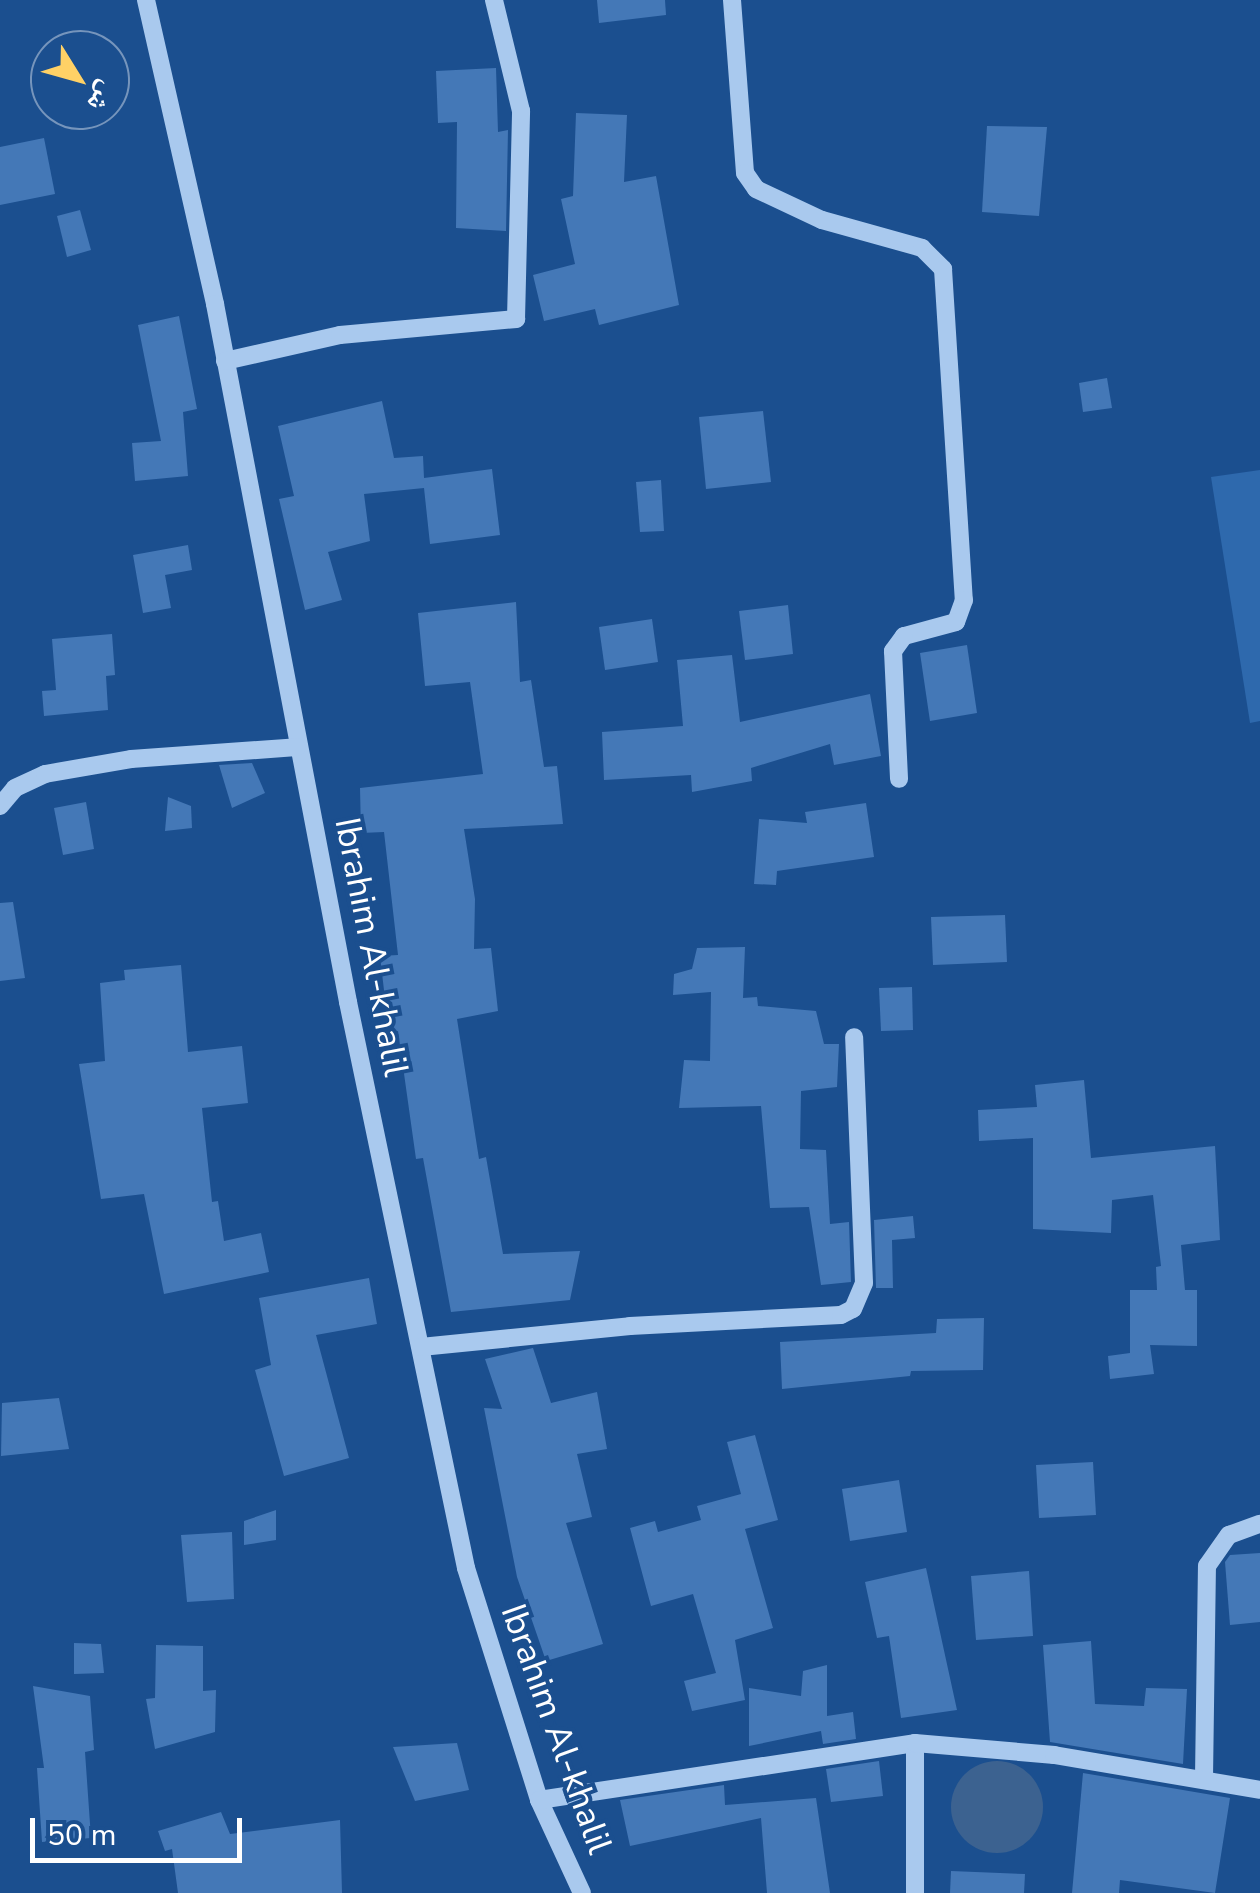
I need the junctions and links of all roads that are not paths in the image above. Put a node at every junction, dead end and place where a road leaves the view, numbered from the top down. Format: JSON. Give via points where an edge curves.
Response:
{"nodes":[{"id":1,"x":146,"y":0,"type":"edge"},
{"id":2,"x":494,"y":0,"type":"edge"},
{"id":3,"x":732,"y":0,"type":"edge"},
{"id":4,"x":225,"y":361,"type":"junction"},
{"id":5,"x":298,"y":747,"type":"junction"},
{"id":6,"x":899,"y":779,"type":"dead end"},
{"id":7,"x":0,"y":806,"type":"edge"},
{"id":8,"x":854,"y":1036,"type":"dead end"},
{"id":9,"x":421,"y":1347,"type":"junction"},
{"id":10,"x":1260,"y":1524,"type":"edge"},
{"id":11,"x":914,"y":1743,"type":"junction"},
{"id":12,"x":1204,"y":1778,"type":"junction"},
{"id":13,"x":1260,"y":1790,"type":"edge"},
{"id":14,"x":540,"y":1800,"type":"junction"},
{"id":15,"x":582,"y":1893,"type":"edge"},
{"id":16,"x":915,"y":1893,"type":"edge"}],
"edges":[{"from":1,"to":4,"type":"street","name":"Ibrahim Al-khalil"},
{"from":2,"to":4,"type":"street","via":[[521,111],[516,319],[340,334]]},
{"from":3,"to":6,"type":"street","via":[[745,174],[756,189],[822,220],[922,248],[943,268],[964,600],[956,622],[904,636],[893,651]]},
{"from":4,"to":5,"type":"street","name":"Ibrahim Al-khalil"},
{"from":5,"to":7,"type":"street","via":[[131,759],[45,774],[15,788]]},
{"from":5,"to":9,"type":"street","name":"Ibrahim Al-khalil"},
{"from":8,"to":9,"type":"street","via":[[864,1284],[854,1309],[841,1316],[630,1326]]},
{"from":9,"to":14,"type":"street","name":"Ibrahim Al-khalil","via":[[466,1568]]},
{"from":10,"to":12,"type":"street","via":[[1214,1548],[1208,1566]]},
{"from":11,"to":12,"type":"street"},
{"from":11,"to":14,"type":"street"},
{"from":11,"to":16,"type":"street"},
{"from":12,"to":13,"type":"street"},
{"from":14,"to":15,"type":"street","name":"Ibrahim Al-khalil"}]}
